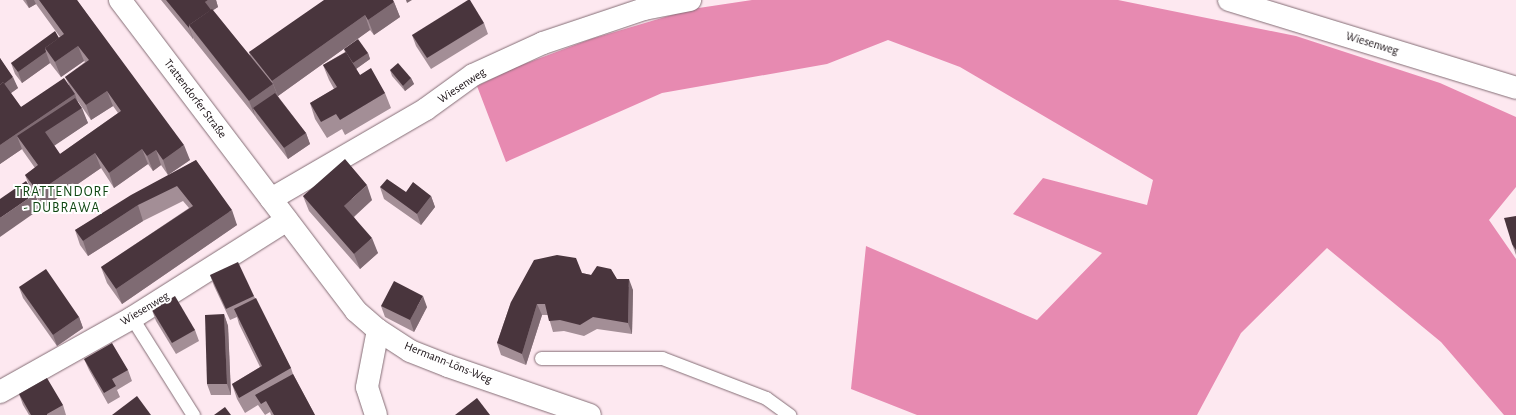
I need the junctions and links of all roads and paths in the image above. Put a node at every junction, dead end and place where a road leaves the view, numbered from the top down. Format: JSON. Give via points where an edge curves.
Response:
{"nodes":[{"id":1,"x":120,"y":0,"type":"edge"},
{"id":2,"x":690,"y":0,"type":"edge"},
{"id":3,"x":1229,"y":0,"type":"edge"},
{"id":4,"x":1516,"y":88,"type":"edge"},
{"id":5,"x":271,"y":199,"type":"junction"},
{"id":6,"x":287,"y":220,"type":"junction"},
{"id":7,"x":132,"y":318,"type":"junction"},
{"id":8,"x":378,"y":330,"type":"junction"},
{"id":9,"x":541,"y":358,"type":"dead end"},
{"id":10,"x":0,"y":392,"type":"edge"},
{"id":11,"x":193,"y":415,"type":"edge"},
{"id":12,"x":376,"y":415,"type":"edge"},
{"id":13,"x":590,"y":415,"type":"edge"},
{"id":14,"x":789,"y":415,"type":"edge"}],
"edges":[{"from":1,"to":5,"type":"street","name":"Trattendorfer Straße"},
{"from":2,"to":5,"type":"street","name":"Wiesenweg","via":[[644,9],[544,43],[473,75],[426,110]]},
{"from":3,"to":4,"type":"street","name":"Wiesenweg"},
{"from":5,"to":6,"type":"street","name":"Hermann-Löns-Weg"},
{"from":6,"to":7,"type":"street","name":"Wiesenweg"},
{"from":6,"to":8,"type":"street","name":"Hermann-Löns-Weg","via":[[356,311]]},
{"from":7,"to":10,"type":"street","name":"Wiesenweg"},
{"from":7,"to":11,"type":"lane"},
{"from":8,"to":12,"type":"street","via":[[367,387]]},
{"from":8,"to":13,"type":"street","name":"Hermann-Löns-Weg","via":[[410,351],[429,359]]},
{"from":9,"to":14,"type":"lane","via":[[662,358],[766,398]]}]}
